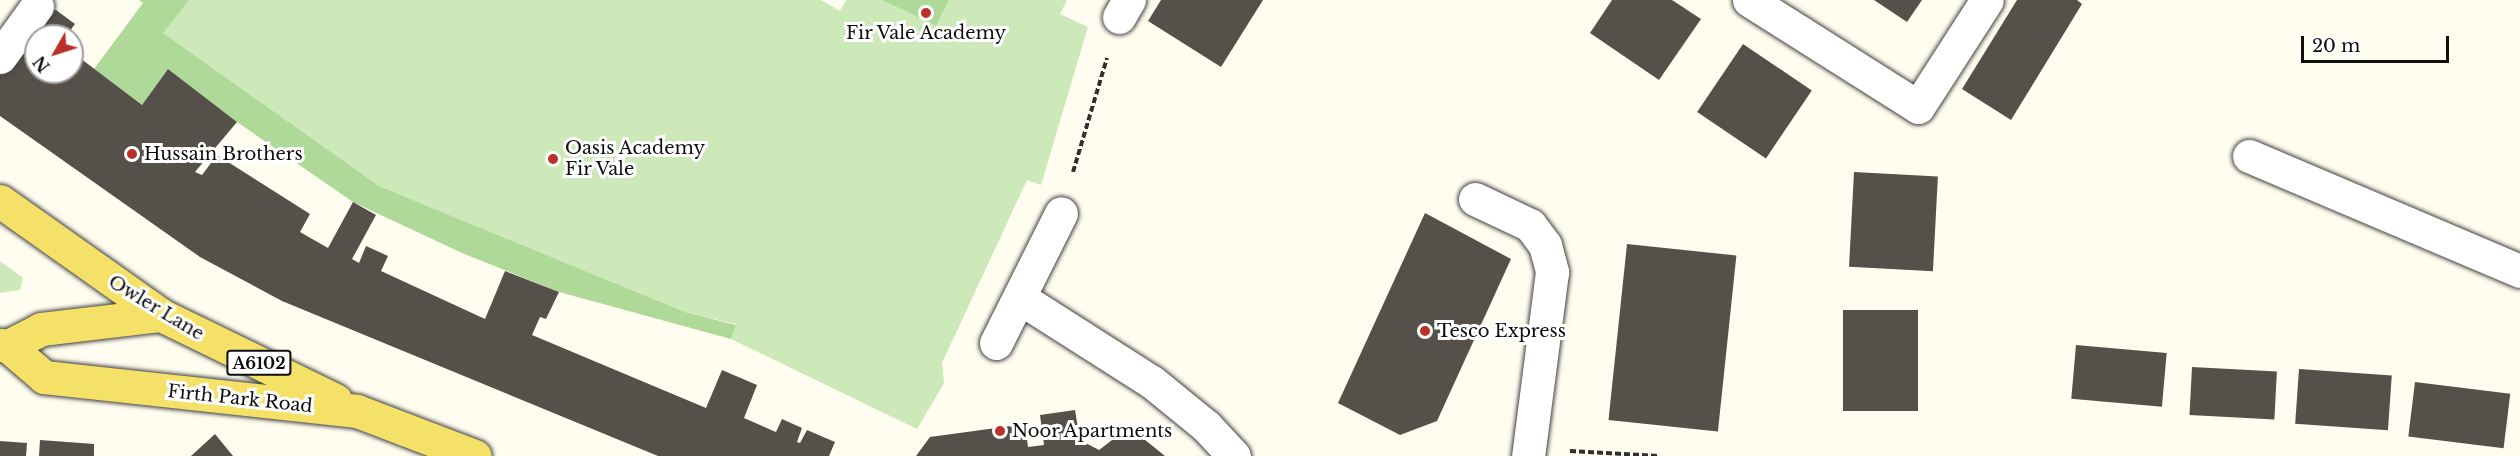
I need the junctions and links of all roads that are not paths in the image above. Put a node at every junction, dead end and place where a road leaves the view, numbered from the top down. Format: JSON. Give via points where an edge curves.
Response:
{"nodes":[{"id":1,"x":1749,"y":0,"type":"edge"},
{"id":2,"x":1987,"y":0,"type":"edge"},
{"id":3,"x":38,"y":6,"type":"dead end"},
{"id":4,"x":0,"y":57,"type":"edge"},
{"id":5,"x":2249,"y":156,"type":"dead end"},
{"id":6,"x":1474,"y":199,"type":"dead end"},
{"id":7,"x":0,"y":201,"type":"edge"},
{"id":8,"x":1061,"y":213,"type":"road end"},
{"id":9,"x":2520,"y":271,"type":"edge"},
{"id":10,"x":1020,"y":298,"type":"junction"},
{"id":11,"x":161,"y":315,"type":"junction"},
{"id":12,"x":996,"y":342,"type":"dead end"},
{"id":13,"x":4,"y":346,"type":"edge"},
{"id":14,"x":357,"y":411,"type":"junction"},
{"id":15,"x":1529,"y":452,"type":"edge"},
{"id":16,"x":475,"y":456,"type":"edge"},
{"id":17,"x":1234,"y":456,"type":"edge"}],
"edges":[{"from":1,"to":2,"type":"street","via":[[1918,107]]},
{"from":3,"to":4,"type":"street"},
{"from":5,"to":9,"type":"street"},
{"from":6,"to":15,"type":"street","via":[[1530,225],[1545,245],[1552,272]]},
{"from":7,"to":11,"type":"main road","name":"Owler Lane","number":"A6102"},
{"from":8,"to":10,"type":"street"},
{"from":10,"to":12,"type":"street"},
{"from":10,"to":17,"type":"street","via":[[1152,382],[1206,426]]},
{"from":11,"to":13,"type":"main road","name":"Firth Park Road","via":[[41,329]]},
{"from":11,"to":14,"type":"main road","name":"Owler Lane","number":"A6102"},
{"from":13,"to":14,"type":"main road","name":"Firth Park Road","via":[[44,377]]},
{"from":14,"to":16,"type":"main road","name":"Firth Park Road","number":"A6102"}]}
